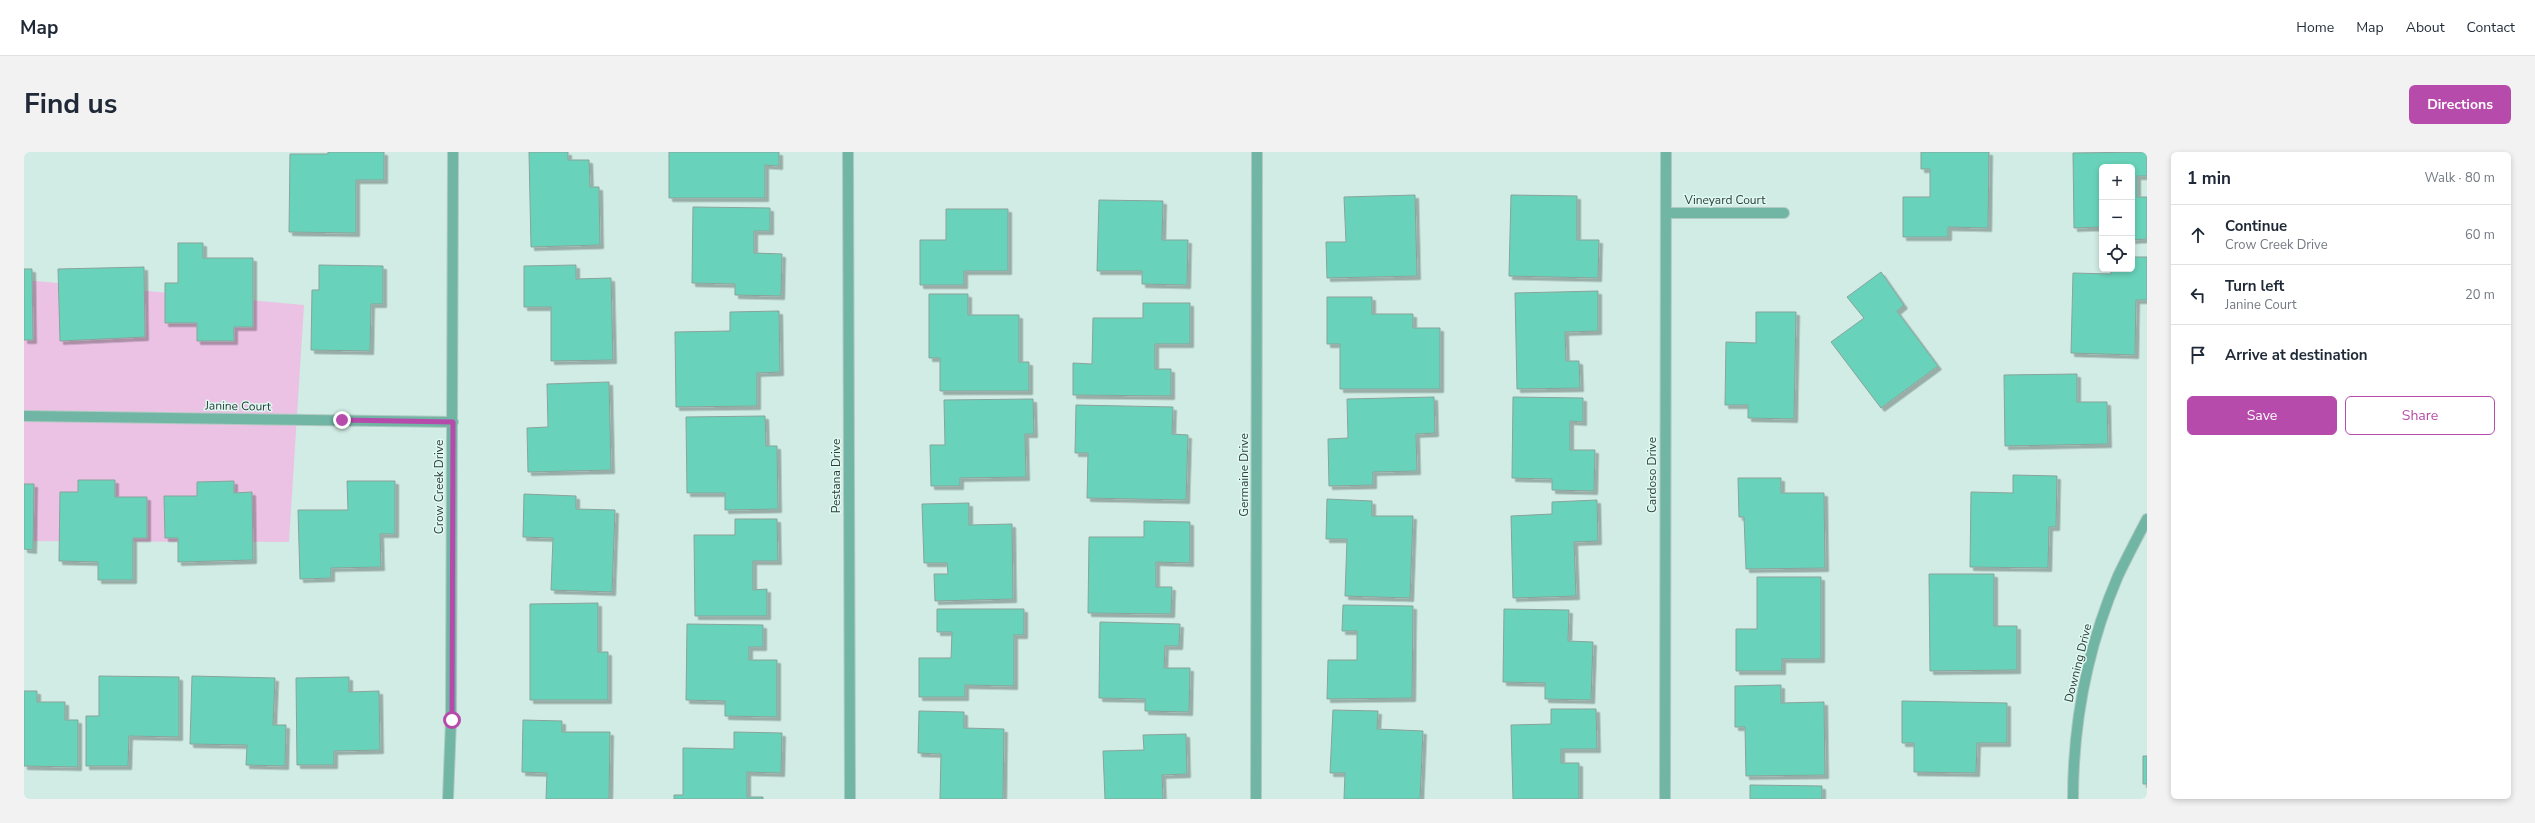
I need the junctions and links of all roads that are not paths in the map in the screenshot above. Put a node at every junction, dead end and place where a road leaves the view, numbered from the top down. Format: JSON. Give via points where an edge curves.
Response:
{"nodes":[{"id":1,"x":453,"y":152,"type":"edge"},
{"id":2,"x":848,"y":152,"type":"edge"},
{"id":3,"x":1257,"y":152,"type":"edge"},
{"id":4,"x":1666,"y":152,"type":"edge"},
{"id":5,"x":1666,"y":213,"type":"junction"},
{"id":6,"x":1784,"y":213,"type":"dead end"},
{"id":7,"x":24,"y":416,"type":"edge"},
{"id":8,"x":453,"y":422,"type":"junction"},
{"id":9,"x":2147,"y":519,"type":"edge"},
{"id":10,"x":448,"y":799,"type":"edge"},
{"id":11,"x":850,"y":799,"type":"edge"},
{"id":12,"x":1256,"y":799,"type":"edge"},
{"id":13,"x":1665,"y":799,"type":"edge"},
{"id":14,"x":2073,"y":799,"type":"edge"}],
"edges":[{"from":1,"to":8,"type":"street","name":"Crow Creek Drive"},
{"from":2,"to":11,"type":"street","name":"Pestana Drive"},
{"from":3,"to":12,"type":"street","name":"Germaine Drive"},
{"from":4,"to":5,"type":"street","name":"Cardoso Drive"},
{"from":5,"to":6,"type":"street","name":"Vineyard Court"},
{"from":5,"to":13,"type":"street","name":"Cardoso Drive"},
{"from":7,"to":8,"type":"street","name":"Janine Court"},
{"from":8,"to":10,"type":"street","name":"Crow Creek Drive","via":[[452,720]]},
{"from":9,"to":14,"type":"street","name":"Downing Drive","via":[[2118,576],[2095,641],[2080,709]]}]}
